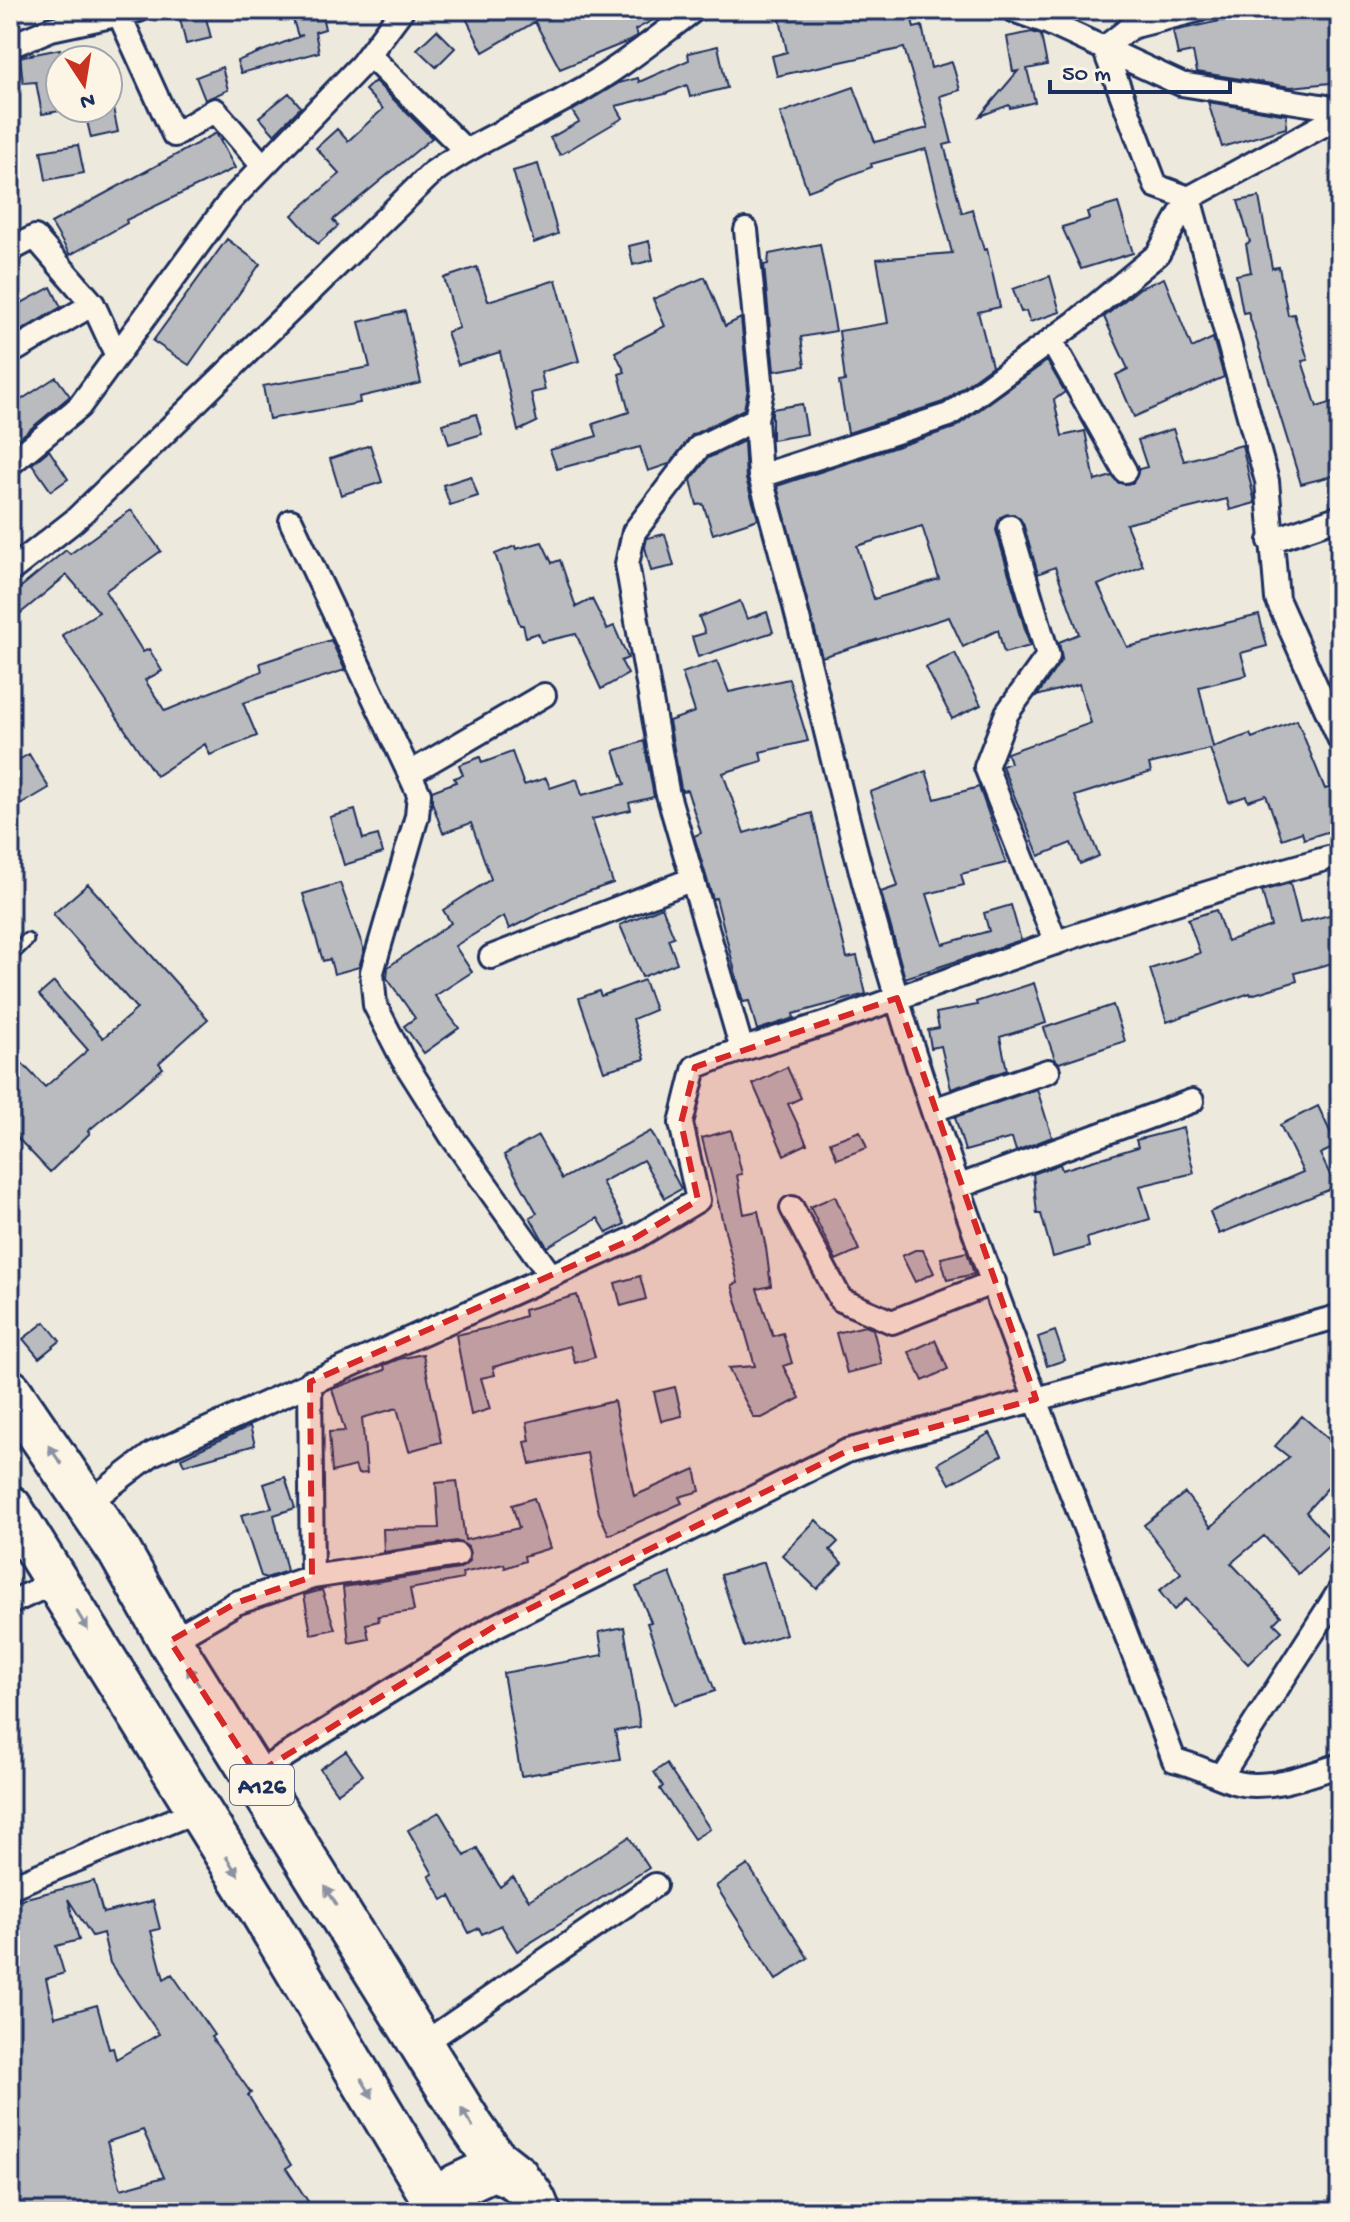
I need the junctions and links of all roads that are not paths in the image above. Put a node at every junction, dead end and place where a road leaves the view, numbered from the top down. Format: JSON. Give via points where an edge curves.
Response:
{"nodes":[{"id":1,"x":402,"y":10,"type":"edge"},
{"id":2,"x":694,"y":10,"type":"edge"},
{"id":3,"x":1013,"y":10,"type":"edge"},
{"id":4,"x":1198,"y":10,"type":"edge"},
{"id":5,"x":129,"y":12,"type":"edge"},
{"id":6,"x":1049,"y":16,"type":"edge"},
{"id":7,"x":10,"y":46,"type":"edge"},
{"id":8,"x":1104,"y":48,"type":"junction"},
{"id":9,"x":369,"y":55,"type":"junction"},
{"id":10,"x":1340,"y":109,"type":"edge"},
{"id":11,"x":1340,"y":116,"type":"edge"},
{"id":12,"x":464,"y":149,"type":"junction"},
{"id":13,"x":263,"y":166,"type":"junction"},
{"id":14,"x":1189,"y":198,"type":"junction"},
{"id":15,"x":746,"y":230,"type":"dead end"},
{"id":16,"x":10,"y":250,"type":"edge"},
{"id":17,"x":93,"y":304,"type":"junction"},
{"id":18,"x":1051,"y":340,"type":"junction"},
{"id":19,"x":10,"y":353,"type":"edge"},
{"id":20,"x":116,"y":354,"type":"junction"},
{"id":21,"x":756,"y":419,"type":"junction"},
{"id":22,"x":10,"y":464,"type":"edge"},
{"id":23,"x":1125,"y":471,"type":"dead end"},
{"id":24,"x":760,"y":476,"type":"junction"},
{"id":25,"x":1340,"y":517,"type":"edge"},
{"id":26,"x":291,"y":521,"type":"dead end"},
{"id":27,"x":1010,"y":527,"type":"dead end"},
{"id":28,"x":1270,"y":541,"type":"junction"},
{"id":29,"x":10,"y":571,"type":"edge"},
{"id":30,"x":544,"y":695,"type":"dead end"},
{"id":31,"x":1340,"y":740,"type":"edge"},
{"id":32,"x":410,"y":773,"type":"junction"},
{"id":33,"x":1340,"y":855,"type":"edge"},
{"id":34,"x":693,"y":879,"type":"junction"},
{"id":35,"x":27,"y":940,"type":"dead end"},
{"id":36,"x":1056,"y":943,"type":"junction"},
{"id":37,"x":10,"y":956,"type":"edge"},
{"id":38,"x":491,"y":957,"type":"dead end"},
{"id":39,"x":897,"y":998,"type":"junction"},
{"id":40,"x":741,"y":1046,"type":"junction"},
{"id":41,"x":1048,"y":1071,"type":"dead end"},
{"id":42,"x":1192,"y":1101,"type":"dead end"},
{"id":43,"x":933,"y":1110,"type":"junction"},
{"id":44,"x":960,"y":1186,"type":"junction"},
{"id":45,"x":792,"y":1208,"type":"dead end"},
{"id":46,"x":551,"y":1276,"type":"junction"},
{"id":47,"x":994,"y":1282,"type":"junction"},
{"id":48,"x":1337,"y":1317,"type":"dead end"},
{"id":49,"x":310,"y":1382,"type":"junction"},
{"id":50,"x":10,"y":1391,"type":"edge"},
{"id":51,"x":1036,"y":1399,"type":"junction"},
{"id":52,"x":88,"y":1503,"type":"junction"},
{"id":53,"x":10,"y":1507,"type":"edge"},
{"id":54,"x":457,"y":1555,"type":"dead end"},
{"id":55,"x":312,"y":1577,"type":"junction"},
{"id":56,"x":59,"y":1580,"type":"junction"},
{"id":57,"x":1340,"y":1590,"type":"edge"},
{"id":58,"x":10,"y":1603,"type":"edge"},
{"id":59,"x":170,"y":1641,"type":"junction"},
{"id":60,"x":1340,"y":1765,"type":"edge"},
{"id":61,"x":256,"y":1774,"type":"junction"},
{"id":62,"x":1221,"y":1776,"type":"junction"},
{"id":63,"x":196,"y":1811,"type":"junction"},
{"id":64,"x":655,"y":1885,"type":"dead end"},
{"id":65,"x":10,"y":1887,"type":"edge"},
{"id":66,"x":423,"y":2044,"type":"junction"},
{"id":67,"x":517,"y":2176,"type":"junction"},
{"id":68,"x":442,"y":2212,"type":"edge"},
{"id":69,"x":539,"y":2212,"type":"edge"}],
"edges":[{"from":1,"to":9,"type":"street"},
{"from":2,"to":12,"type":"street","via":[[585,88]]},
{"from":3,"to":6,"type":"street"},
{"from":4,"to":8,"type":"street","via":[[1131,27]]},
{"from":5,"to":7,"type":"street","via":[[51,29]]},
{"from":5,"to":13,"type":"street","via":[[174,135],[215,110]]},
{"from":6,"to":8,"type":"street"},
{"from":8,"to":10,"type":"street","via":[[1181,84]]},
{"from":8,"to":14,"type":"street","via":[[1156,186]]},
{"from":9,"to":12,"type":"street"},
{"from":9,"to":13,"type":"street"},
{"from":11,"to":14,"type":"street"},
{"from":12,"to":29,"type":"street","via":[[432,173],[75,520]]},
{"from":13,"to":20,"type":"street","via":[[230,201]]},
{"from":14,"to":18,"type":"street","via":[[1158,254]]},
{"from":14,"to":28,"type":"street","via":[[1267,481]]},
{"from":15,"to":21,"type":"street","via":[[762,390]]},
{"from":16,"to":17,"type":"street","via":[[35,237]]},
{"from":17,"to":19,"type":"street"},
{"from":17,"to":20,"type":"street"},
{"from":18,"to":23,"type":"street"},
{"from":18,"to":24,"type":"street","via":[[949,415]]},
{"from":20,"to":22,"type":"street","via":[[79,407]]},
{"from":21,"to":24,"type":"street"},
{"from":21,"to":34,"type":"street","via":[[699,447],[634,532],[627,564],[667,791]]},
{"from":24,"to":39,"type":"street"},
{"from":25,"to":28,"type":"street"},
{"from":26,"to":32,"type":"street"},
{"from":27,"to":36,"type":"street","via":[[1048,656],[1007,713],[986,767]]},
{"from":28,"to":31,"type":"street","via":[[1277,599]]},
{"from":30,"to":32,"type":"street"},
{"from":32,"to":46,"type":"street","via":[[419,794],[417,816],[372,972],[375,1005],[452,1137]]},
{"from":33,"to":36,"type":"street"},
{"from":34,"to":38,"type":"street"},
{"from":34,"to":40,"type":"street"},
{"from":35,"to":37,"type":"lane"},
{"from":36,"to":39,"type":"street"},
{"from":39,"to":40,"type":"street","via":[[815,1028]]},
{"from":39,"to":43,"type":"street"},
{"from":40,"to":46,"type":"street","via":[[695,1067],[681,1123],[698,1200],[635,1238]]},
{"from":41,"to":43,"type":"street"},
{"from":42,"to":44,"type":"street"},
{"from":43,"to":44,"type":"street"},
{"from":44,"to":47,"type":"street"},
{"from":45,"to":47,"type":"street","via":[[841,1300],[892,1322]]},
{"from":46,"to":49,"type":"street"},
{"from":47,"to":51,"type":"street"},
{"from":48,"to":51,"type":"street"},
{"from":49,"to":52,"type":"street","via":[[152,1454]]},
{"from":49,"to":55,"type":"street"},
{"from":52,"to":50,"type":"highway","number":"A126","one_way":true},
{"from":51,"to":61,"type":"street","via":[[847,1451],[495,1626]]},
{"from":51,"to":62,"type":"street","via":[[1174,1760]]},
{"from":52,"to":59,"type":"highway","number":"A126"},
{"from":53,"to":56,"type":"highway","number":"A126"},
{"from":54,"to":55,"type":"street"},
{"from":55,"to":59,"type":"street","via":[[236,1603]]},
{"from":56,"to":58,"type":"street"},
{"from":56,"to":63,"type":"highway","number":"A126","one_way":true},
{"from":57,"to":62,"type":"street"},
{"from":61,"to":59,"type":"highway","number":"A126","one_way":true},
{"from":60,"to":62,"type":"street","via":[[1294,1781],[1237,1783]]},
{"from":66,"to":61,"type":"highway","number":"A126","one_way":true},
{"from":63,"to":65,"type":"street"},
{"from":63,"to":68,"type":"highway","number":"A126","one_way":true},
{"from":64,"to":66,"type":"street"},
{"from":67,"to":66,"type":"highway","number":"A126","one_way":true,"via":[[494,2158]]},
{"from":67,"to":68,"type":"highway","number":"A126","via":[[492,2169],[470,2176],[456,2186]]},
{"from":67,"to":69,"type":"highway","number":"A126"}]}
